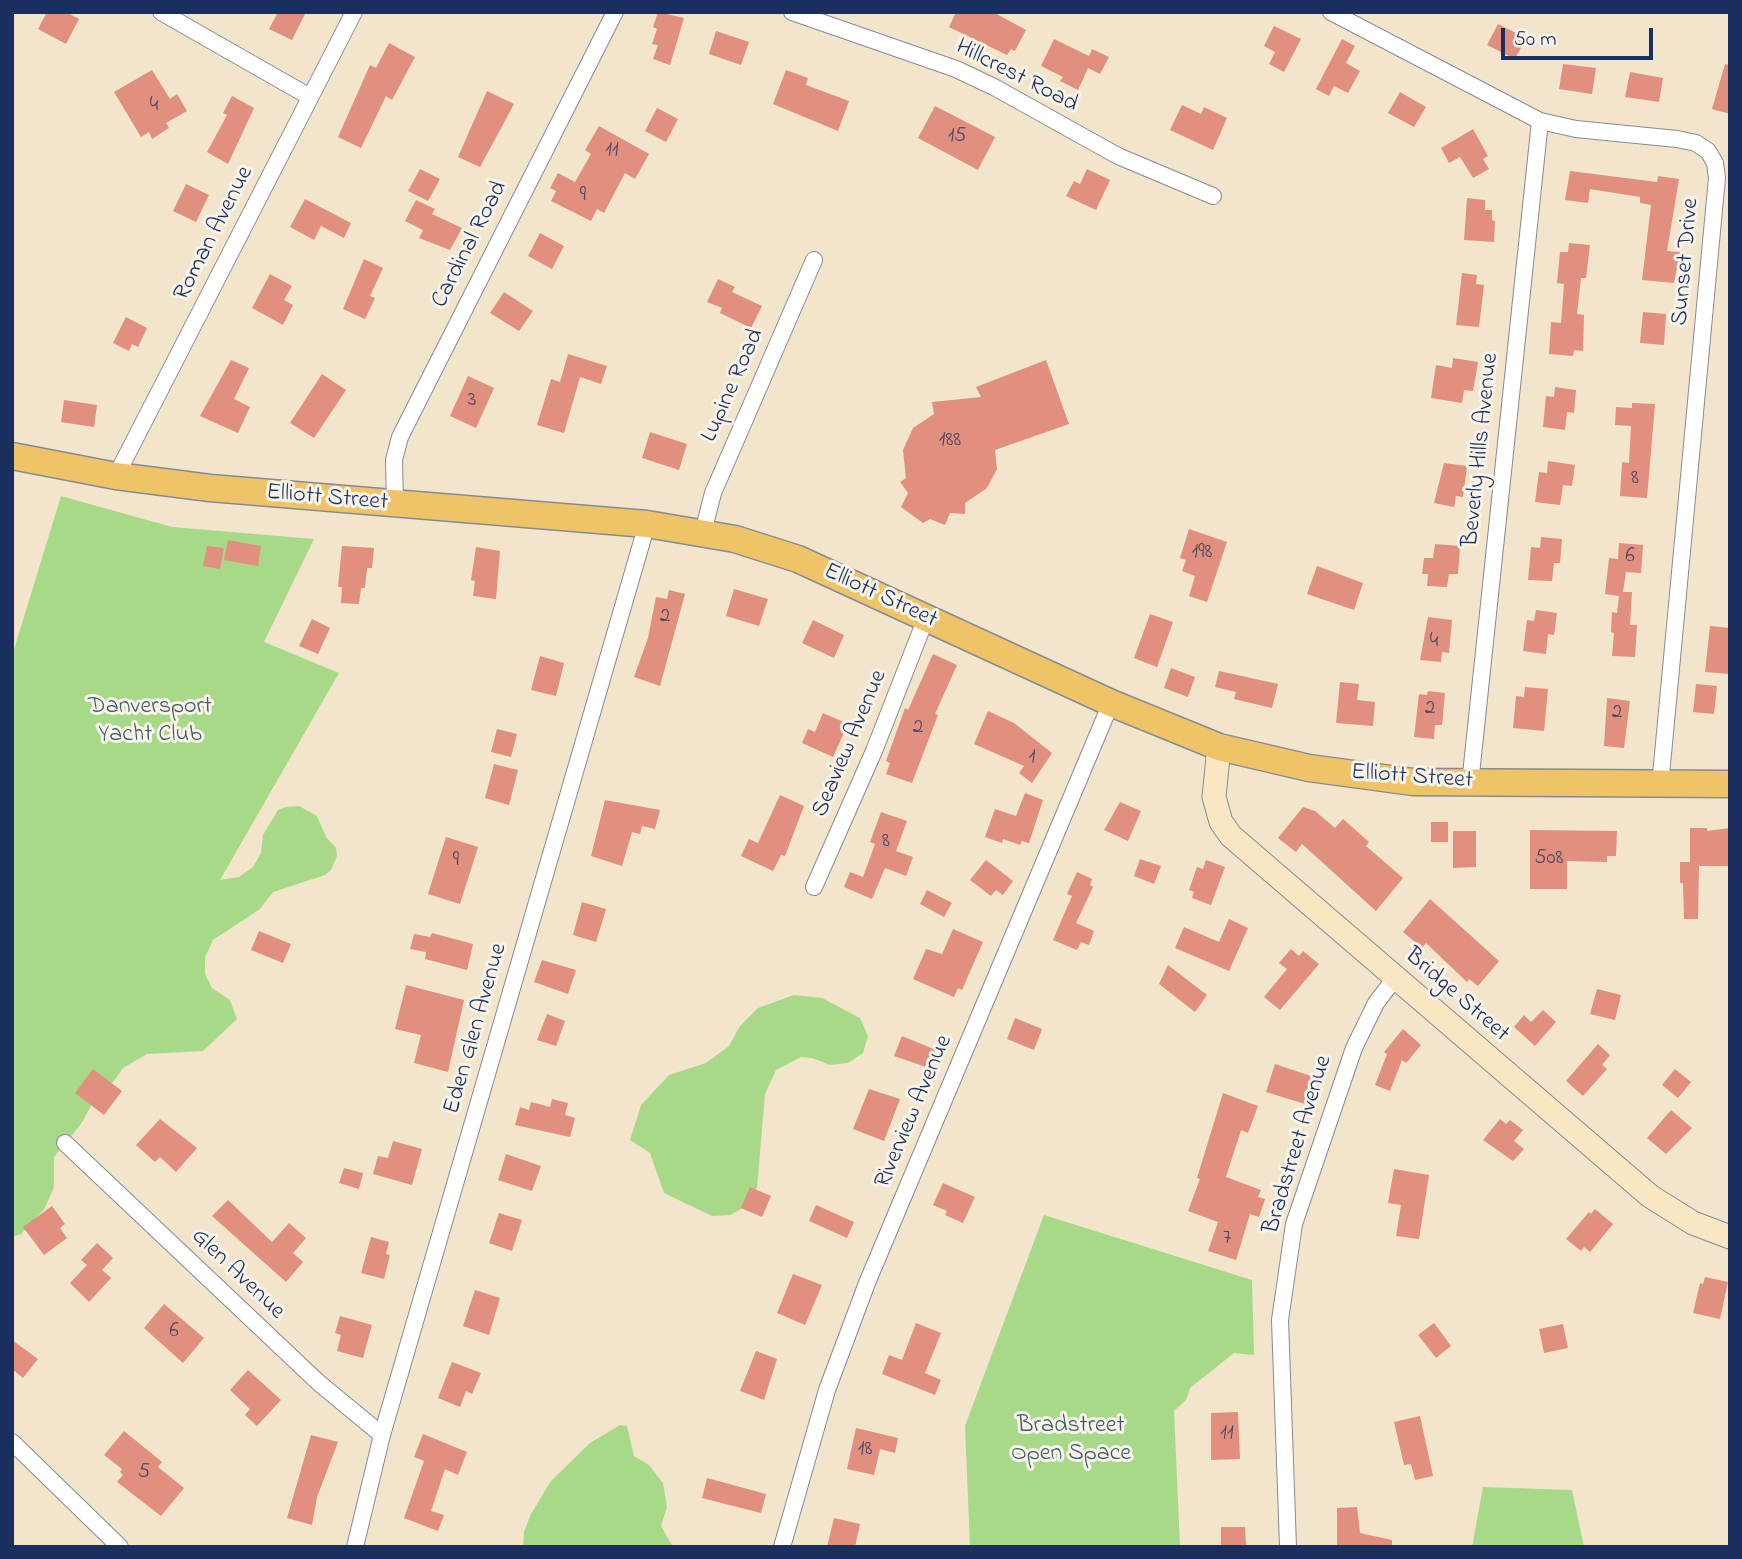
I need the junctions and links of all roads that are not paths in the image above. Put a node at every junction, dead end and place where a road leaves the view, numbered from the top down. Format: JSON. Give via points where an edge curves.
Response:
{"nodes":[{"id":1,"x":161,"y":12,"type":"edge"},
{"id":2,"x":354,"y":12,"type":"edge"},
{"id":3,"x":615,"y":12,"type":"edge"},
{"id":4,"x":792,"y":12,"type":"edge"},
{"id":5,"x":1331,"y":12,"type":"edge"},
{"id":6,"x":310,"y":97,"type":"junction"},
{"id":7,"x":1540,"y":121,"type":"junction"},
{"id":8,"x":1213,"y":196,"type":"dead end"},
{"id":9,"x":814,"y":260,"type":"dead end"},
{"id":10,"x":12,"y":456,"type":"edge"},
{"id":11,"x":116,"y":476,"type":"junction"},
{"id":12,"x":395,"y":504,"type":"junction"},
{"id":13,"x":647,"y":524,"type":"junction"},
{"id":14,"x":703,"y":532,"type":"junction"},
{"id":15,"x":926,"y":618,"type":"junction"},
{"id":16,"x":1111,"y":703,"type":"junction"},
{"id":17,"x":1219,"y":747,"type":"junction"},
{"id":18,"x":1470,"y":784,"type":"junction"},
{"id":19,"x":1730,"y":784,"type":"edge"},
{"id":20,"x":1660,"y":786,"type":"junction"},
{"id":21,"x":814,"y":887,"type":"dead end"},
{"id":22,"x":1395,"y":978,"type":"junction"},
{"id":23,"x":65,"y":1143,"type":"dead end"},
{"id":24,"x":1730,"y":1237,"type":"edge"},
{"id":25,"x":382,"y":1435,"type":"junction"},
{"id":26,"x":12,"y":1442,"type":"edge"},
{"id":27,"x":120,"y":1547,"type":"edge"},
{"id":28,"x":355,"y":1547,"type":"edge"},
{"id":29,"x":782,"y":1547,"type":"edge"},
{"id":30,"x":1288,"y":1547,"type":"edge"}],
"edges":[{"from":1,"to":6,"type":"street"},
{"from":2,"to":6,"type":"street","name":"Roman Avenue"},
{"from":3,"to":12,"type":"street","name":"Cardinal Road","via":[[400,437],[394,460]]},
{"from":4,"to":8,"type":"street","name":"Hillcrest Road","via":[[956,69],[1118,156]]},
{"from":5,"to":7,"type":"street","name":"Sunset Drive"},
{"from":6,"to":11,"type":"street","name":"Roman Avenue"},
{"from":7,"to":18,"type":"street","name":"Beverly Hills Avenue"},
{"from":7,"to":20,"type":"street","name":"Sunset Drive","via":[[1696,143],[1708,151],[1716,170]]},
{"from":9,"to":14,"type":"street","name":"Lupine Road","via":[[713,493]]},
{"from":10,"to":11,"type":"main road","name":"Elliott Street"},
{"from":11,"to":12,"type":"main road","name":"Elliott Street"},
{"from":12,"to":13,"type":"main road","name":"Elliott Street"},
{"from":13,"to":14,"type":"main road","name":"Elliott Street"},
{"from":13,"to":25,"type":"street","name":"Eden Glen Avenue"},
{"from":14,"to":15,"type":"main road","name":"Elliott Street","via":[[798,559]]},
{"from":15,"to":16,"type":"main road","name":"Elliott Street"},
{"from":15,"to":21,"type":"street","name":"Seaview Avenue"},
{"from":16,"to":17,"type":"main road","name":"Elliott Street"},
{"from":16,"to":29,"type":"street","name":"Riverview Avenue","via":[[867,1283],[823,1402]]},
{"from":17,"to":18,"type":"main road","name":"Elliott Street","via":[[1341,773]]},
{"from":17,"to":22,"type":"main road","name":"Bridge Street","via":[[1214,797],[1220,821],[1231,836]]},
{"from":18,"to":20,"type":"main road","name":"Elliott Street"},
{"from":19,"to":20,"type":"main road","name":"Elliott Street"},
{"from":22,"to":24,"type":"main road","name":"Bridge Street","via":[[1650,1196],[1693,1223]]},
{"from":22,"to":30,"type":"street","name":"Bradstreet Avenue","via":[[1376,1003],[1354,1048],[1294,1224],[1280,1320]]},
{"from":23,"to":25,"type":"street","name":"Glen Avenue","via":[[319,1383]]},
{"from":25,"to":28,"type":"street","name":"Eden Glen Avenue"},
{"from":26,"to":27,"type":"street"}]}
